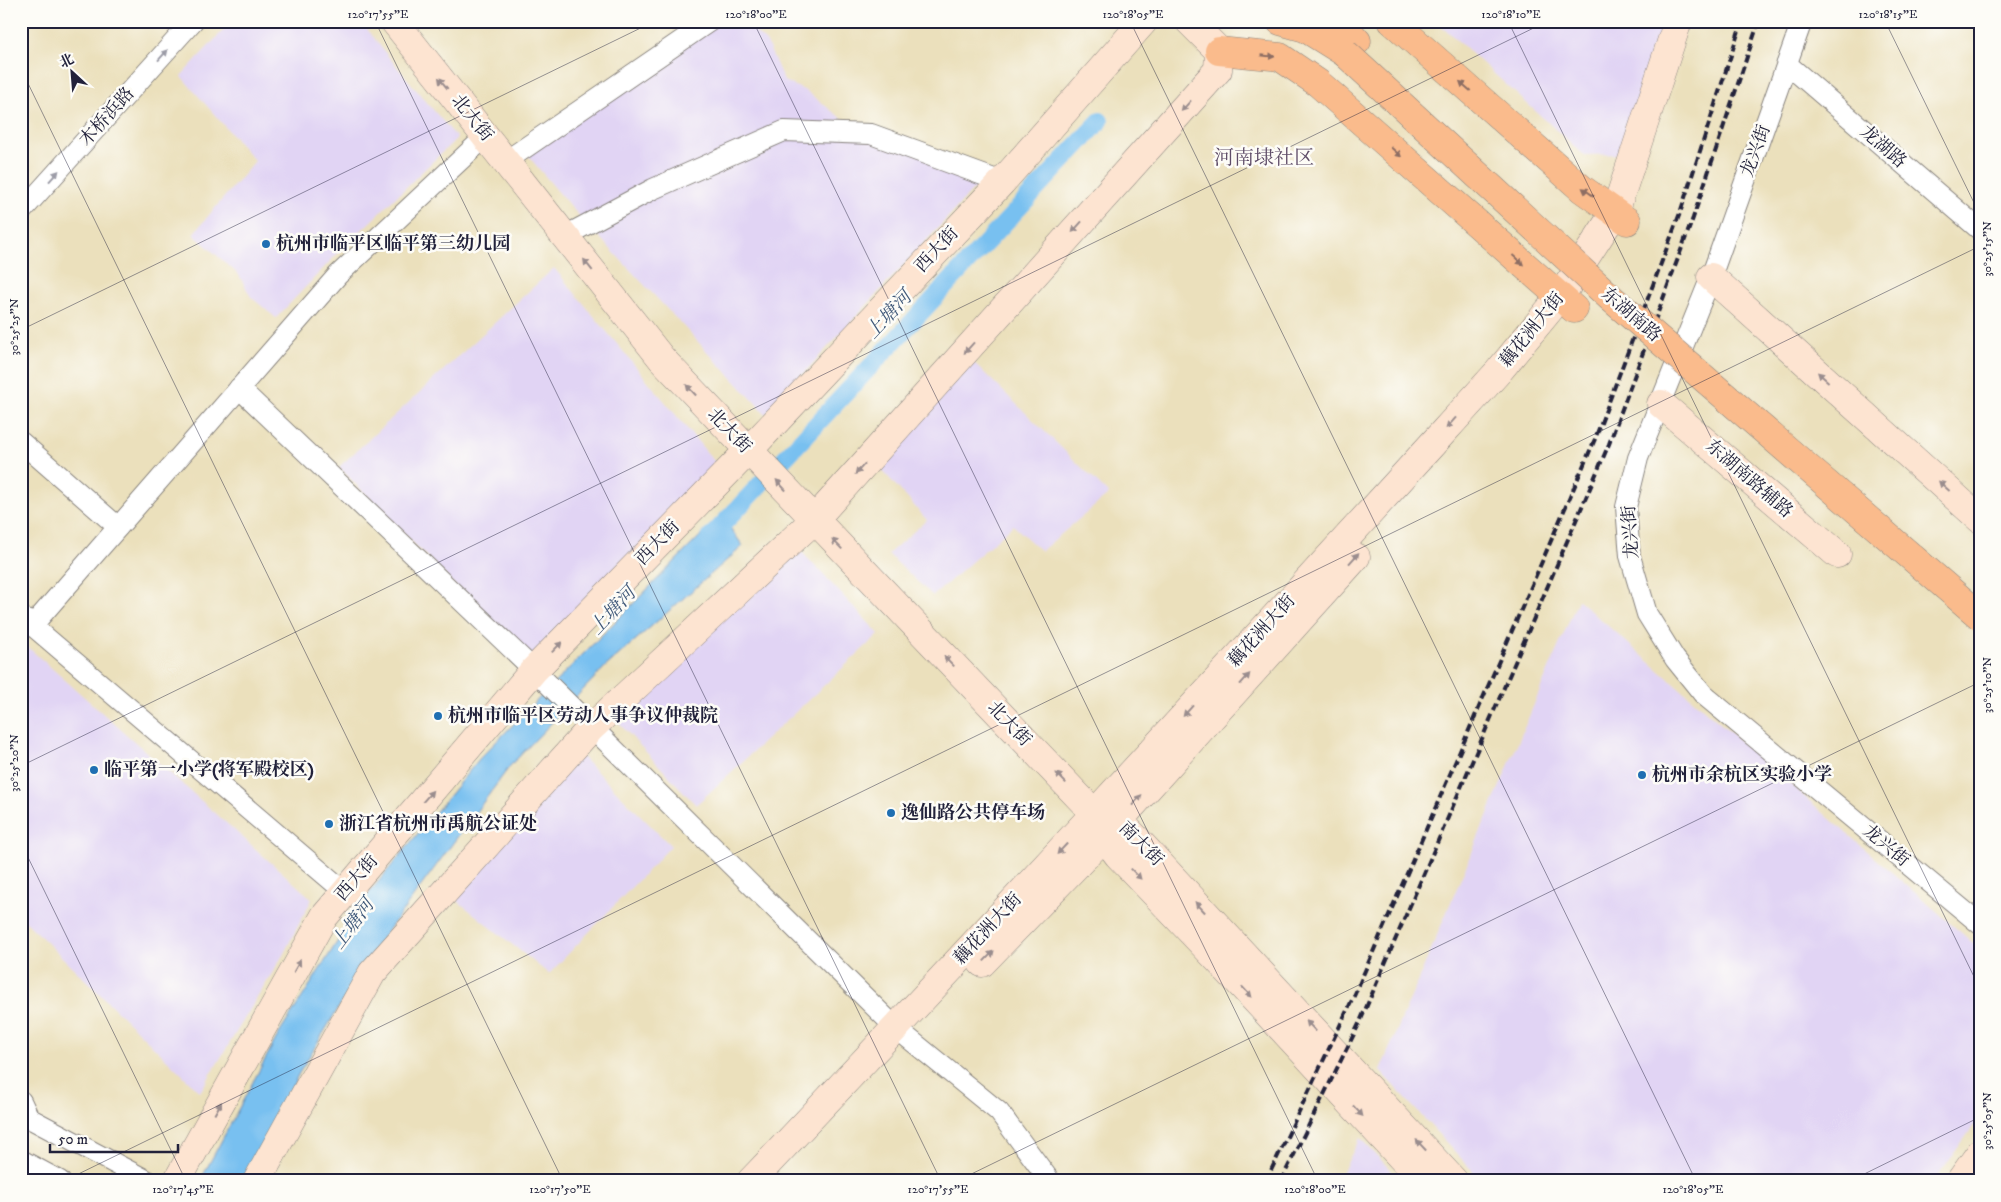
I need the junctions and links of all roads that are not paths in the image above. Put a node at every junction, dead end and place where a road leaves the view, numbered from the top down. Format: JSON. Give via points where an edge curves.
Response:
{"nodes":[{"id":1,"x":193,"y":21,"type":"edge"},
{"id":2,"x":394,"y":21,"type":"edge"},
{"id":3,"x":710,"y":21,"type":"edge"},
{"id":4,"x":1144,"y":21,"type":"edge"},
{"id":5,"x":1189,"y":21,"type":"edge"},
{"id":6,"x":1280,"y":21,"type":"edge"},
{"id":7,"x":1392,"y":21,"type":"edge"},
{"id":8,"x":1678,"y":21,"type":"edge"},
{"id":9,"x":1693,"y":21,"type":"edge"},
{"id":10,"x":1802,"y":21,"type":"edge"},
{"id":11,"x":1347,"y":38,"type":"edge"},
{"id":12,"x":1219,"y":60,"type":"junction"},
{"id":13,"x":1787,"y":64,"type":"junction"},
{"id":14,"x":486,"y":136,"type":"junction"},
{"id":15,"x":506,"y":161,"type":"junction"},
{"id":16,"x":1002,"y":182,"type":"junction"},
{"id":17,"x":21,"y":212,"type":"edge"},
{"id":18,"x":1621,"y":216,"type":"junction"},
{"id":19,"x":1980,"y":230,"type":"edge"},
{"id":20,"x":565,"y":236,"type":"junction"},
{"id":21,"x":1711,"y":277,"type":"junction"},
{"id":22,"x":1567,"y":303,"type":"junction"},
{"id":23,"x":239,"y":388,"type":"junction"},
{"id":24,"x":1661,"y":404,"type":"junction"},
{"id":25,"x":21,"y":442,"type":"edge"},
{"id":26,"x":749,"y":450,"type":"junction"},
{"id":27,"x":1980,"y":519,"type":"edge"},
{"id":28,"x":814,"y":520,"type":"junction"},
{"id":29,"x":118,"y":527,"type":"junction"},
{"id":30,"x":1837,"y":554,"type":"dead end"},
{"id":31,"x":1980,"y":593,"type":"edge"},
{"id":32,"x":1980,"y":616,"type":"edge"},
{"id":33,"x":27,"y":621,"type":"edge"},
{"id":34,"x":534,"y":670,"type":"junction"},
{"id":35,"x":591,"y":728,"type":"junction"},
{"id":36,"x":1106,"y":823,"type":"junction"},
{"id":37,"x":345,"y":892,"type":"junction"},
{"id":38,"x":1980,"y":924,"type":"edge"},
{"id":39,"x":902,"y":1033,"type":"junction"},
{"id":40,"x":21,"y":1101,"type":"edge"},
{"id":41,"x":1980,"y":1152,"type":"edge"},
{"id":42,"x":21,"y":1160,"type":"edge"},
{"id":43,"x":60,"y":1181,"type":"edge"},
{"id":44,"x":148,"y":1181,"type":"edge"},
{"id":45,"x":177,"y":1181,"type":"edge"},
{"id":46,"x":257,"y":1181,"type":"edge"},
{"id":47,"x":751,"y":1181,"type":"edge"},
{"id":48,"x":774,"y":1181,"type":"edge"},
{"id":49,"x":1050,"y":1181,"type":"edge"},
{"id":50,"x":1423,"y":1181,"type":"edge"},
{"id":51,"x":1454,"y":1181,"type":"edge"},
{"id":52,"x":1960,"y":1181,"type":"edge"}],
"edges":[{"from":17,"to":1,"type":"street","name":"木桥浜路","one_way":true},
{"from":14,"to":2,"type":"main road","name":"北大街","one_way":true},
{"from":3,"to":15,"type":"street"},
{"from":4,"to":16,"type":"main road","name":"西大街"},
{"from":5,"to":12,"type":"main road"},
{"from":6,"to":11,"type":"main road","name":"东湖南路"},
{"from":18,"to":7,"type":"main road","one_way":true,"via":[[1582,189]]},
{"from":8,"to":18,"type":"main road","name":"藕花洲大街"},
{"from":9,"to":18,"type":"main road","name":"藕花洲大街"},
{"from":10,"to":13,"type":"street","name":"龙兴街"},
{"from":11,"to":31,"type":"main road","name":"东湖南路","via":[[1662,324]]},
{"from":11,"to":32,"type":"main road","name":"东湖南路","bridge":true,"via":[[1612,299]]},
{"from":12,"to":22,"type":"main road","one_way":true,"via":[[1280,57],[1318,83]]},
{"from":12,"to":28,"type":"main road","one_way":true},
{"from":13,"to":19,"type":"street","name":"龙湖路"},
{"from":13,"to":21,"type":"street","name":"龙兴街"},
{"from":14,"to":15,"type":"main road","name":"北大街"},
{"from":14,"to":23,"type":"street","via":[[338,274]]},
{"from":15,"to":20,"type":"main road","name":"北大街"},
{"from":16,"to":20,"type":"street","via":[[871,134],[784,131],[653,189]]},
{"from":16,"to":26,"type":"main road","name":"西大街"},
{"from":18,"to":22,"type":"main road","name":"藕花洲大街"},
{"from":26,"to":20,"type":"main road","name":"北大街","one_way":true,"via":[[662,360]]},
{"from":21,"to":24,"type":"street","name":"龙兴街"},
{"from":27,"to":21,"type":"main road","one_way":true},
{"from":22,"to":36,"type":"main road","name":"藕花洲大街","via":[[1492,380]]},
{"from":23,"to":29,"type":"street"},
{"from":23,"to":34,"type":"street"},
{"from":24,"to":30,"type":"main road","name":"东湖南路辅路"},
{"from":24,"to":38,"type":"street","name":"龙兴街","via":[[1638,458],[1626,507],[1630,556],[1647,614],[1675,660],[1704,695]]},
{"from":25,"to":29,"type":"street"},
{"from":28,"to":26,"type":"main road","name":"北大街","one_way":true},
{"from":34,"to":26,"type":"main road","name":"西大街","one_way":true},
{"from":28,"to":35,"type":"main road"},
{"from":36,"to":28,"type":"main road","name":"北大街","one_way":true},
{"from":29,"to":33,"type":"street"},
{"from":33,"to":37,"type":"street"},
{"from":34,"to":35,"type":"street"},
{"from":37,"to":34,"type":"main road","name":"西大街","one_way":true},
{"from":35,"to":39,"type":"street"},
{"from":35,"to":46,"type":"main road","via":[[372,973]]},
{"from":36,"to":39,"type":"main road","name":"藕花洲大街"},
{"from":36,"to":50,"type":"main road","name":"南大街","one_way":true,"via":[[1118,855]]},
{"from":51,"to":36,"type":"main road","name":"南大街","one_way":true},
{"from":45,"to":37,"type":"main road","name":"西大街","one_way":true,"via":[[324,917]]},
{"from":39,"to":47,"type":"main road","name":"藕花洲大街"},
{"from":39,"to":48,"type":"main road","name":"藕花洲大街"},
{"from":39,"to":49,"type":"street","via":[[999,1112]]},
{"from":40,"to":44,"type":"street","via":[[29,1118]]},
{"from":41,"to":52,"type":"main road"},
{"from":42,"to":43,"type":"street"}]}
